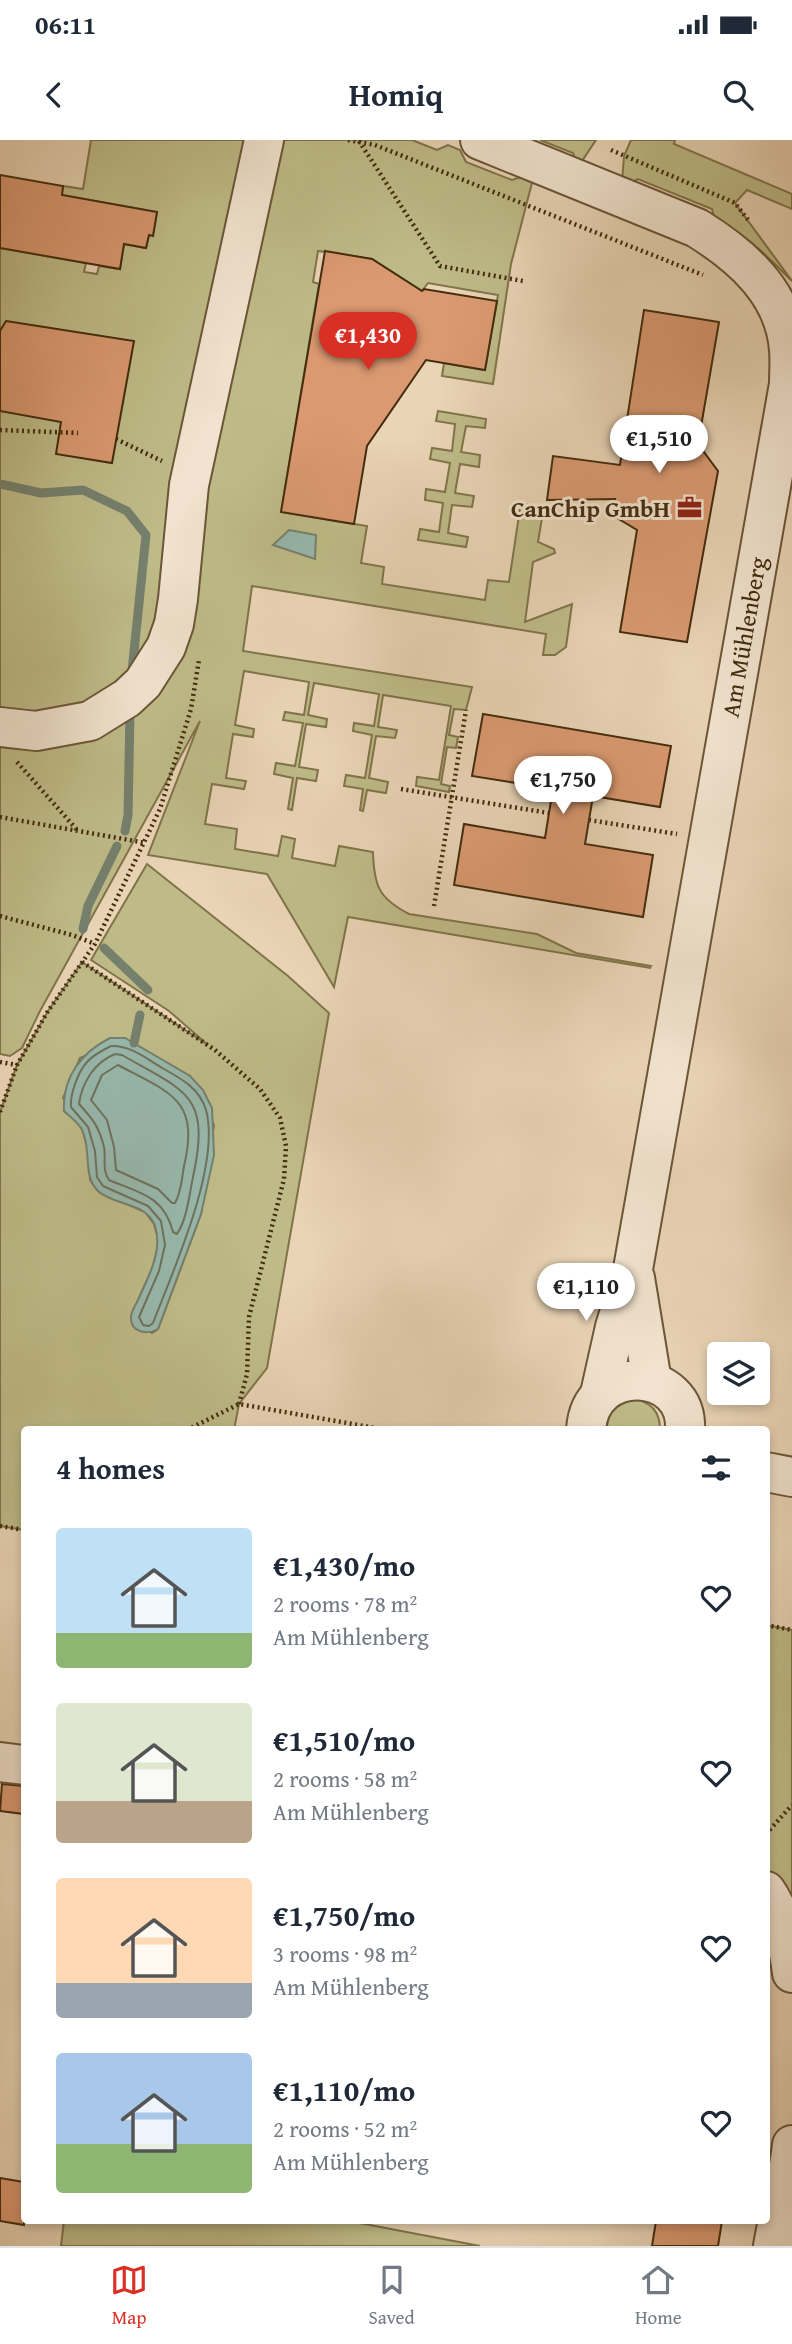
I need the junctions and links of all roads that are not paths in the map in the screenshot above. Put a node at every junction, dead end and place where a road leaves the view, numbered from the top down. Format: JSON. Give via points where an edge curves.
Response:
{"nodes":[{"id":1,"x":264,"y":140,"type":"edge"},
{"id":2,"x":480,"y":140,"type":"edge"},
{"id":3,"x":790,"y":341,"type":"edge"},
{"id":4,"x":4,"y":740,"type":"edge"},
{"id":5,"x":633,"y":1269,"type":"junction"},
{"id":6,"x":652,"y":1382,"type":"junction"},
{"id":7,"x":600,"y":1394,"type":"junction"},
{"id":8,"x":586,"y":1426,"type":"edge"},
{"id":9,"x":687,"y":1426,"type":"edge"},
{"id":10,"x":770,"y":1473,"type":"edge"},
{"id":11,"x":792,"y":1477,"type":"edge"},
{"id":12,"x":0,"y":1762,"type":"edge"},
{"id":13,"x":21,"y":1765,"type":"edge"},
{"id":14,"x":770,"y":1897,"type":"edge"},
{"id":15,"x":792,"y":1973,"type":"edge"},
{"id":16,"x":792,"y":2145,"type":"edge"},
{"id":17,"x":773,"y":2246,"type":"edge"}],
"edges":[{"from":1,"to":4,"type":"street","via":[[191,475],[174,624],[166,647],[143,683],[90,721]]},
{"from":2,"to":3,"type":"street","name":"Am Mühlenberg","via":[[697,228],[726,246],[752,268],[769,292]]},
{"from":3,"to":5,"type":"street","name":"Am Mühlenberg","via":[[789,384]]},
{"from":5,"to":6,"type":"street","name":"Am Mühlenberg"},
{"from":5,"to":7,"type":"street","name":"Am Mühlenberg"},
{"from":6,"to":7,"type":"street","via":[[624,1380]]},
{"from":6,"to":9,"type":"street","via":[[675,1398]]},
{"from":7,"to":8,"type":"street","name":"Am Mühlenberg"},
{"from":10,"to":11,"type":"street"},
{"from":12,"to":13,"type":"street"},
{"from":14,"to":15,"type":"street","via":[[788,1940]]},
{"from":16,"to":17,"type":"street"}]}
